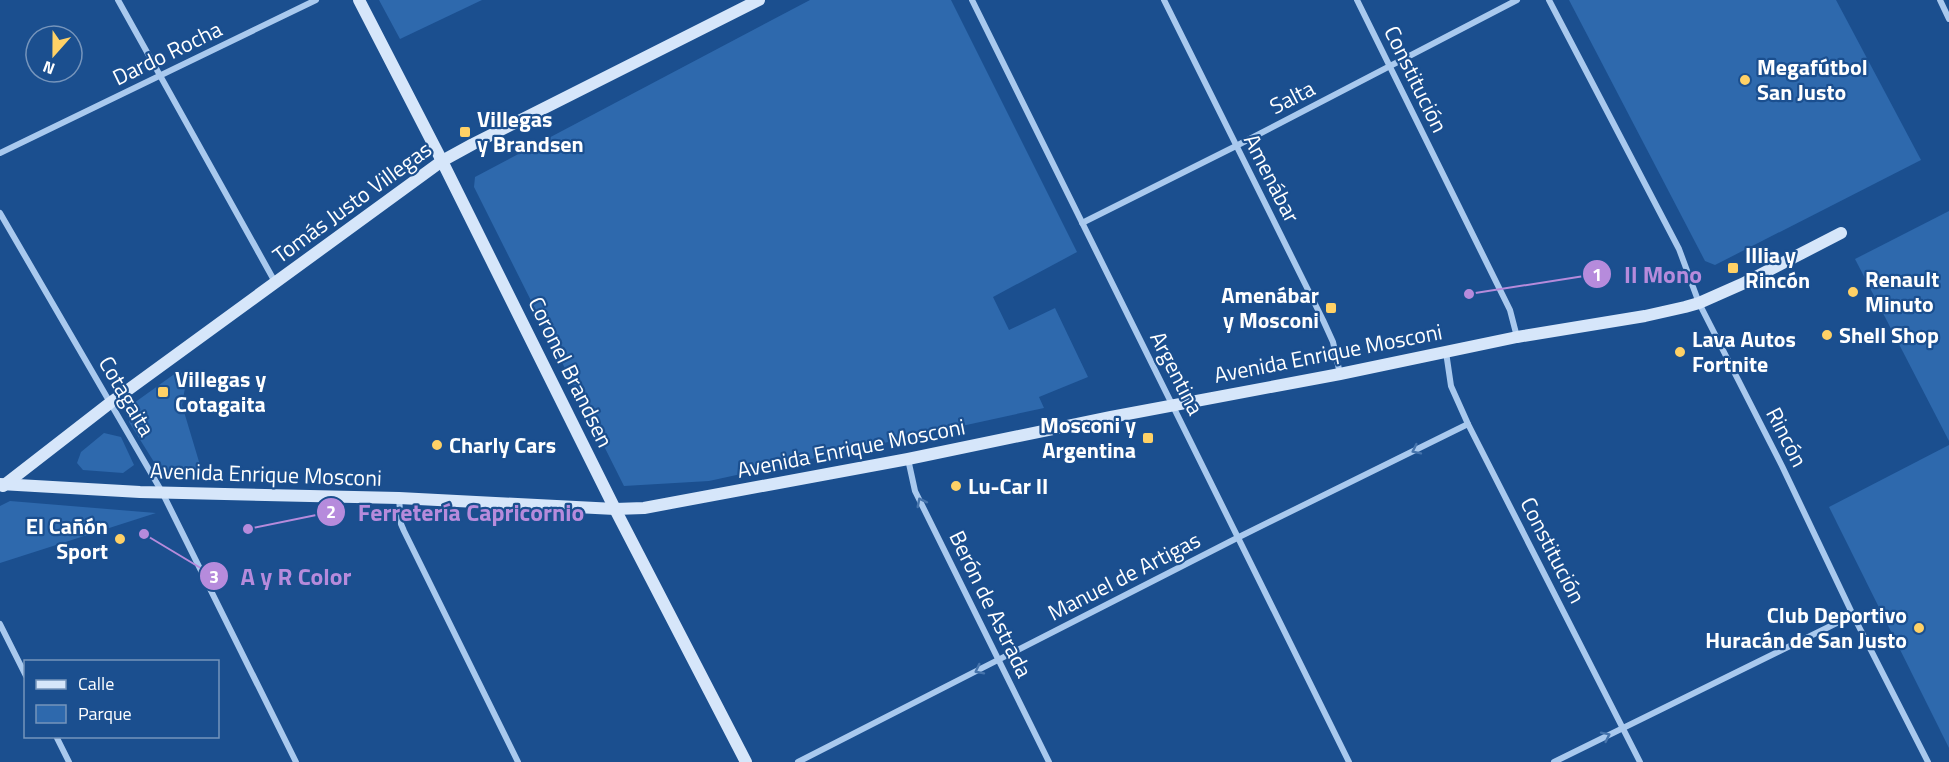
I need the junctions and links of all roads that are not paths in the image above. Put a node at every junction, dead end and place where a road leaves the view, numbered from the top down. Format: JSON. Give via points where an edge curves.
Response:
{"nodes":[{"id":1,"x":118,"y":0,"type":"edge"},
{"id":2,"x":316,"y":0,"type":"edge"},
{"id":3,"x":359,"y":0,"type":"edge"},
{"id":4,"x":759,"y":0,"type":"edge"},
{"id":5,"x":972,"y":0,"type":"edge"},
{"id":6,"x":1164,"y":0,"type":"edge"},
{"id":7,"x":1357,"y":0,"type":"edge"},
{"id":8,"x":1517,"y":0,"type":"edge"},
{"id":9,"x":1549,"y":0,"type":"edge"},
{"id":10,"x":1940,"y":0,"type":"edge"},
{"id":11,"x":1949,"y":19,"type":"edge"},
{"id":12,"x":1390,"y":66,"type":"junction"},
{"id":13,"x":161,"y":76,"type":"junction"},
{"id":14,"x":1236,"y":146,"type":"junction"},
{"id":15,"x":0,"y":153,"type":"edge"},
{"id":16,"x":442,"y":161,"type":"junction"},
{"id":17,"x":0,"y":213,"type":"edge"},
{"id":18,"x":1082,"y":223,"type":"junction"},
{"id":19,"x":1841,"y":233,"type":"dead end"},
{"id":20,"x":275,"y":282,"type":"junction"},
{"id":21,"x":1699,"y":303,"type":"junction"},
{"id":22,"x":1517,"y":337,"type":"junction"},
{"id":23,"x":1446,"y":351,"type":"junction"},
{"id":24,"x":1340,"y":374,"type":"junction"},
{"id":25,"x":110,"y":403,"type":"junction"},
{"id":26,"x":1173,"y":406,"type":"junction"},
{"id":27,"x":1468,"y":424,"type":"junction"},
{"id":28,"x":908,"y":459,"type":"junction"},
{"id":29,"x":2,"y":485,"type":"edge"},
{"id":30,"x":162,"y":492,"type":"junction"},
{"id":31,"x":399,"y":498,"type":"junction"},
{"id":32,"x":615,"y":508,"type":"junction"},
{"id":33,"x":1239,"y":537,"type":"junction"},
{"id":34,"x":1853,"y":615,"type":"junction"},
{"id":35,"x":0,"y":624,"type":"edge"},
{"id":36,"x":999,"y":660,"type":"junction"},
{"id":37,"x":24,"y":672,"type":"edge"},
{"id":38,"x":1623,"y":728,"type":"junction"},
{"id":39,"x":57,"y":738,"type":"edge"},
{"id":40,"x":69,"y":762,"type":"edge"},
{"id":41,"x":296,"y":762,"type":"edge"},
{"id":42,"x":518,"y":762,"type":"edge"},
{"id":43,"x":746,"y":762,"type":"edge"},
{"id":44,"x":798,"y":762,"type":"edge"},
{"id":45,"x":1049,"y":762,"type":"edge"},
{"id":46,"x":1349,"y":762,"type":"edge"},
{"id":47,"x":1554,"y":762,"type":"edge"},
{"id":48,"x":1641,"y":762,"type":"edge"},
{"id":49,"x":1928,"y":762,"type":"edge"}],
"edges":[{"from":1,"to":13,"type":"street"},
{"from":2,"to":13,"type":"street","name":"Dardo Rocha"},
{"from":3,"to":16,"type":"main road","name":"Coronel Brandsen"},
{"from":4,"to":16,"type":"main road","name":"Tomás Justo Villegas"},
{"from":5,"to":18,"type":"street","name":"Argentina"},
{"from":6,"to":14,"type":"street","name":"Amenábar"},
{"from":7,"to":12,"type":"street","name":"Constitución"},
{"from":8,"to":12,"type":"street","name":"Salta"},
{"from":9,"to":21,"type":"street","name":"Rincón","via":[[1679,249]]},
{"from":10,"to":11,"type":"street"},
{"from":12,"to":14,"type":"street","name":"Salta"},
{"from":12,"to":22,"type":"street","name":"Constitución","via":[[1510,310]]},
{"from":13,"to":15,"type":"street","name":"Dardo Rocha"},
{"from":13,"to":20,"type":"street"},
{"from":14,"to":18,"type":"street","name":"Salta"},
{"from":14,"to":24,"type":"street","name":"Amenábar","via":[[1323,320]]},
{"from":16,"to":20,"type":"main road","name":"Tomás Justo Villegas"},
{"from":16,"to":32,"type":"main road","name":"Coronel Brandsen"},
{"from":17,"to":25,"type":"street","name":"Cotagaita"},
{"from":18,"to":26,"type":"street","name":"Argentina"},
{"from":19,"to":21,"type":"main road","name":"Avenida Enrique Mosconi"},
{"from":20,"to":25,"type":"main road","name":"Tomás Justo Villegas"},
{"from":21,"to":22,"type":"main road","name":"Avenida Enrique Mosconi"},
{"from":21,"to":34,"type":"street","name":"Rincón"},
{"from":22,"to":23,"type":"main road","name":"Avenida Enrique Mosconi"},
{"from":23,"to":24,"type":"main road","name":"Avenida Enrique Mosconi"},
{"from":23,"to":27,"type":"street","name":"Constitución","via":[[1451,386]]},
{"from":24,"to":26,"type":"main road","name":"Avenida Enrique Mosconi"},
{"from":25,"to":29,"type":"main road","name":"Tomás Justo Villegas"},
{"from":25,"to":30,"type":"street","name":"Cotagaita"},
{"from":26,"to":28,"type":"main road","name":"Avenida Enrique Mosconi"},
{"from":26,"to":33,"type":"street","name":"Argentina"},
{"from":27,"to":33,"type":"street","name":"Manuel de Artigas","one_way":true},
{"from":27,"to":38,"type":"street","name":"Constitución"},
{"from":28,"to":32,"type":"main road","name":"Avenida Enrique Mosconi","via":[[676,504]]},
{"from":36,"to":28,"type":"street","name":"Berón de Astrada","one_way":true,"via":[[915,491]]},
{"from":29,"to":30,"type":"main road","name":"Avenida Enrique Mosconi"},
{"from":30,"to":31,"type":"main road","name":"Avenida Enrique Mosconi"},
{"from":30,"to":41,"type":"street","name":"Cotagaita"},
{"from":31,"to":32,"type":"main road","name":"Avenida Enrique Mosconi"},
{"from":31,"to":42,"type":"street","via":[[404,531]]},
{"from":32,"to":43,"type":"main road","name":"Coronel Brandsen"},
{"from":33,"to":36,"type":"street","name":"Manuel de Artigas"},
{"from":33,"to":46,"type":"street","name":"Argentina"},
{"from":34,"to":38,"type":"street"},
{"from":34,"to":49,"type":"street","name":"Rincón"},
{"from":35,"to":37,"type":"street"},
{"from":36,"to":44,"type":"street","name":"Manuel de Artigas","one_way":true},
{"from":36,"to":45,"type":"street","name":"Berón de Astrada"},
{"from":47,"to":38,"type":"street","one_way":true},
{"from":38,"to":48,"type":"street","name":"Constitución"},
{"from":39,"to":40,"type":"street"}]}
